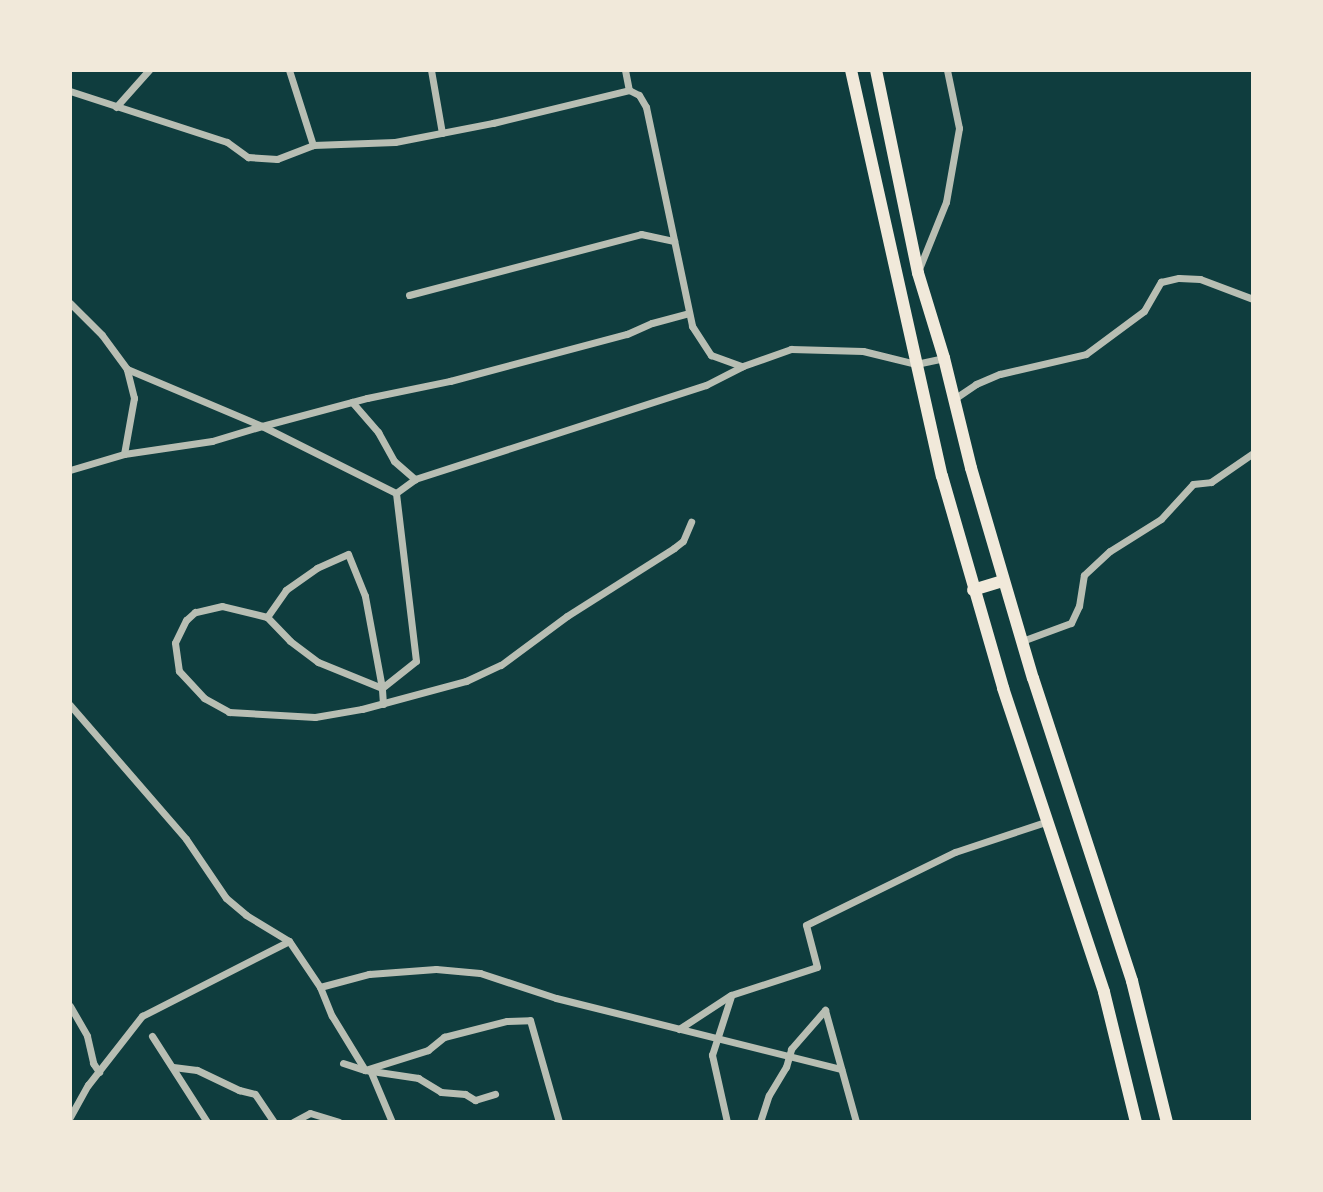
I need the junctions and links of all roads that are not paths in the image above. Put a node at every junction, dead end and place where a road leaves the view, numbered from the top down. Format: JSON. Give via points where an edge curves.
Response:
{"nodes":[{"id":1,"x":149,"y":70,"type":"edge"},
{"id":2,"x":289,"y":70,"type":"edge"},
{"id":3,"x":430,"y":70,"type":"edge"},
{"id":4,"x":625,"y":70,"type":"edge"},
{"id":5,"x":851,"y":70,"type":"edge"},
{"id":6,"x":876,"y":70,"type":"edge"},
{"id":7,"x":947,"y":70,"type":"edge"},
{"id":8,"x":628,"y":90,"type":"junction"},
{"id":9,"x":70,"y":91,"type":"edge"},
{"id":10,"x":116,"y":107,"type":"junction"},
{"id":11,"x":442,"y":133,"type":"junction"},
{"id":12,"x":313,"y":145,"type":"junction"},
{"id":13,"x":674,"y":242,"type":"junction"},
{"id":14,"x":918,"y":273,"type":"junction"},
{"id":15,"x":409,"y":295,"type":"dead end"},
{"id":16,"x":1253,"y":299,"type":"edge"},
{"id":17,"x":70,"y":303,"type":"edge"},
{"id":18,"x":689,"y":313,"type":"junction"},
{"id":19,"x":944,"y":358,"type":"junction"},
{"id":20,"x":916,"y":364,"type":"junction"},
{"id":21,"x":743,"y":366,"type":"junction"},
{"id":22,"x":127,"y":369,"type":"junction"},
{"id":23,"x":954,"y":399,"type":"junction"},
{"id":24,"x":352,"y":402,"type":"junction"},
{"id":25,"x":262,"y":426,"type":"junction"},
{"id":26,"x":1253,"y":453,"type":"edge"},
{"id":27,"x":124,"y":454,"type":"junction"},
{"id":28,"x":70,"y":470,"type":"edge"},
{"id":29,"x":415,"y":479,"type":"junction"},
{"id":30,"x":396,"y":493,"type":"junction"},
{"id":31,"x":691,"y":522,"type":"dead end"},
{"id":32,"x":1003,"y":581,"type":"junction"},
{"id":33,"x":973,"y":590,"type":"junction"},
{"id":34,"x":267,"y":617,"type":"junction"},
{"id":35,"x":1021,"y":641,"type":"junction"},
{"id":36,"x":382,"y":688,"type":"junction"},
{"id":37,"x":383,"y":704,"type":"junction"},
{"id":38,"x":70,"y":705,"type":"edge"},
{"id":39,"x":1048,"y":821,"type":"junction"},
{"id":40,"x":289,"y":941,"type":"junction"},
{"id":41,"x":320,"y":987,"type":"junction"},
{"id":42,"x":731,"y":995,"type":"junction"},
{"id":43,"x":70,"y":1006,"type":"edge"},
{"id":44,"x":679,"y":1029,"type":"junction"},
{"id":45,"x":152,"y":1036,"type":"dead end"},
{"id":46,"x":718,"y":1038,"type":"junction"},
{"id":47,"x":788,"y":1056,"type":"junction"},
{"id":48,"x":343,"y":1063,"type":"dead end"},
{"id":49,"x":173,"y":1067,"type":"junction"},
{"id":50,"x":841,"y":1069,"type":"junction"},
{"id":51,"x":367,"y":1070,"type":"junction"},
{"id":52,"x":99,"y":1072,"type":"junction"},
{"id":53,"x":495,"y":1094,"type":"dead end"},
{"id":54,"x":70,"y":1117,"type":"edge"},
{"id":55,"x":207,"y":1122,"type":"edge"},
{"id":56,"x":274,"y":1122,"type":"edge"},
{"id":57,"x":293,"y":1122,"type":"edge"},
{"id":58,"x":339,"y":1122,"type":"edge"},
{"id":59,"x":392,"y":1122,"type":"edge"},
{"id":60,"x":559,"y":1122,"type":"edge"},
{"id":61,"x":727,"y":1122,"type":"edge"},
{"id":62,"x":760,"y":1122,"type":"edge"},
{"id":63,"x":856,"y":1122,"type":"edge"},
{"id":64,"x":1136,"y":1122,"type":"edge"},
{"id":65,"x":1167,"y":1122,"type":"edge"}],
"edges":[{"from":1,"to":10,"type":"street"},
{"from":2,"to":12,"type":"street"},
{"from":3,"to":11,"type":"street"},
{"from":4,"to":8,"type":"street"},
{"from":5,"to":20,"type":"highway"},
{"from":6,"to":14,"type":"highway"},
{"from":7,"to":14,"type":"street","via":[[959,128],[946,202]]},
{"from":8,"to":11,"type":"street"},
{"from":8,"to":13,"type":"street","via":[[639,95],[646,107]]},
{"from":9,"to":10,"type":"street"},
{"from":10,"to":12,"type":"street","via":[[227,142],[248,157],[277,159]]},
{"from":11,"to":12,"type":"street","via":[[395,142]]},
{"from":13,"to":15,"type":"street","via":[[641,234]]},
{"from":13,"to":18,"type":"street"},
{"from":14,"to":19,"type":"highway"},
{"from":16,"to":23,"type":"street","via":[[1200,279],[1161,282],[1143,311],[1086,354],[1000,374]]},
{"from":17,"to":22,"type":"street"},
{"from":18,"to":21,"type":"street","via":[[692,327],[711,355]]},
{"from":18,"to":24,"type":"street","via":[[450,381]]},
{"from":19,"to":20,"type":"street"},
{"from":19,"to":23,"type":"highway"},
{"from":20,"to":21,"type":"street","via":[[863,351],[791,349]]},
{"from":20,"to":33,"type":"highway"},
{"from":21,"to":29,"type":"street","via":[[706,385]]},
{"from":22,"to":25,"type":"street"},
{"from":22,"to":27,"type":"street","via":[[134,398]]},
{"from":23,"to":32,"type":"highway"},
{"from":24,"to":25,"type":"street"},
{"from":24,"to":29,"type":"street","via":[[378,432],[394,461]]},
{"from":25,"to":27,"type":"street","via":[[212,441]]},
{"from":25,"to":30,"type":"street"},
{"from":26,"to":35,"type":"street","via":[[1211,481],[1193,484],[1161,519],[1110,551],[1084,575],[1071,623]]},
{"from":27,"to":28,"type":"street"},
{"from":29,"to":30,"type":"street"},
{"from":30,"to":36,"type":"street","via":[[416,661]]},
{"from":31,"to":37,"type":"street","via":[[683,541],[674,548],[501,665],[466,681]]},
{"from":32,"to":33,"type":"highway"},
{"from":32,"to":35,"type":"highway"},
{"from":33,"to":39,"type":"highway"},
{"from":34,"to":36,"type":"street","via":[[318,662]]},
{"from":34,"to":36,"type":"street","via":[[286,590],[348,554],[365,596]]},
{"from":34,"to":37,"type":"street","via":[[222,606],[195,612],[175,643],[179,671],[204,698],[229,712],[315,717]]},
{"from":35,"to":65,"type":"highway","via":[[1132,981]]},
{"from":36,"to":37,"type":"street"},
{"from":38,"to":40,"type":"street","via":[[186,839],[226,898]]},
{"from":39,"to":42,"type":"street","via":[[956,852],[806,925],[817,967]]},
{"from":39,"to":64,"type":"highway","via":[[1104,992]]},
{"from":40,"to":41,"type":"street"},
{"from":40,"to":52,"type":"street","via":[[142,1016]]},
{"from":41,"to":44,"type":"street","via":[[382,973],[436,969],[480,973]]},
{"from":41,"to":51,"type":"street","via":[[332,1016]]},
{"from":42,"to":44,"type":"street"},
{"from":42,"to":46,"type":"street"},
{"from":43,"to":52,"type":"street","via":[[88,1036]]},
{"from":44,"to":46,"type":"street"},
{"from":45,"to":49,"type":"street"},
{"from":46,"to":47,"type":"street"},
{"from":46,"to":61,"type":"street","via":[[712,1055]]},
{"from":47,"to":50,"type":"street"},
{"from":47,"to":50,"type":"street","via":[[825,1010]]},
{"from":47,"to":62,"type":"street"},
{"from":48,"to":51,"type":"street"},
{"from":49,"to":55,"type":"street"},
{"from":49,"to":56,"type":"street","via":[[197,1070],[255,1094]]},
{"from":50,"to":63,"type":"street"},
{"from":51,"to":53,"type":"street","via":[[418,1078],[441,1092],[465,1094],[475,1100]]},
{"from":51,"to":59,"type":"street"},
{"from":51,"to":60,"type":"street","via":[[428,1050],[444,1037],[530,1020]]},
{"from":52,"to":54,"type":"street"},
{"from":57,"to":58,"type":"street","via":[[310,1113]]}]}
